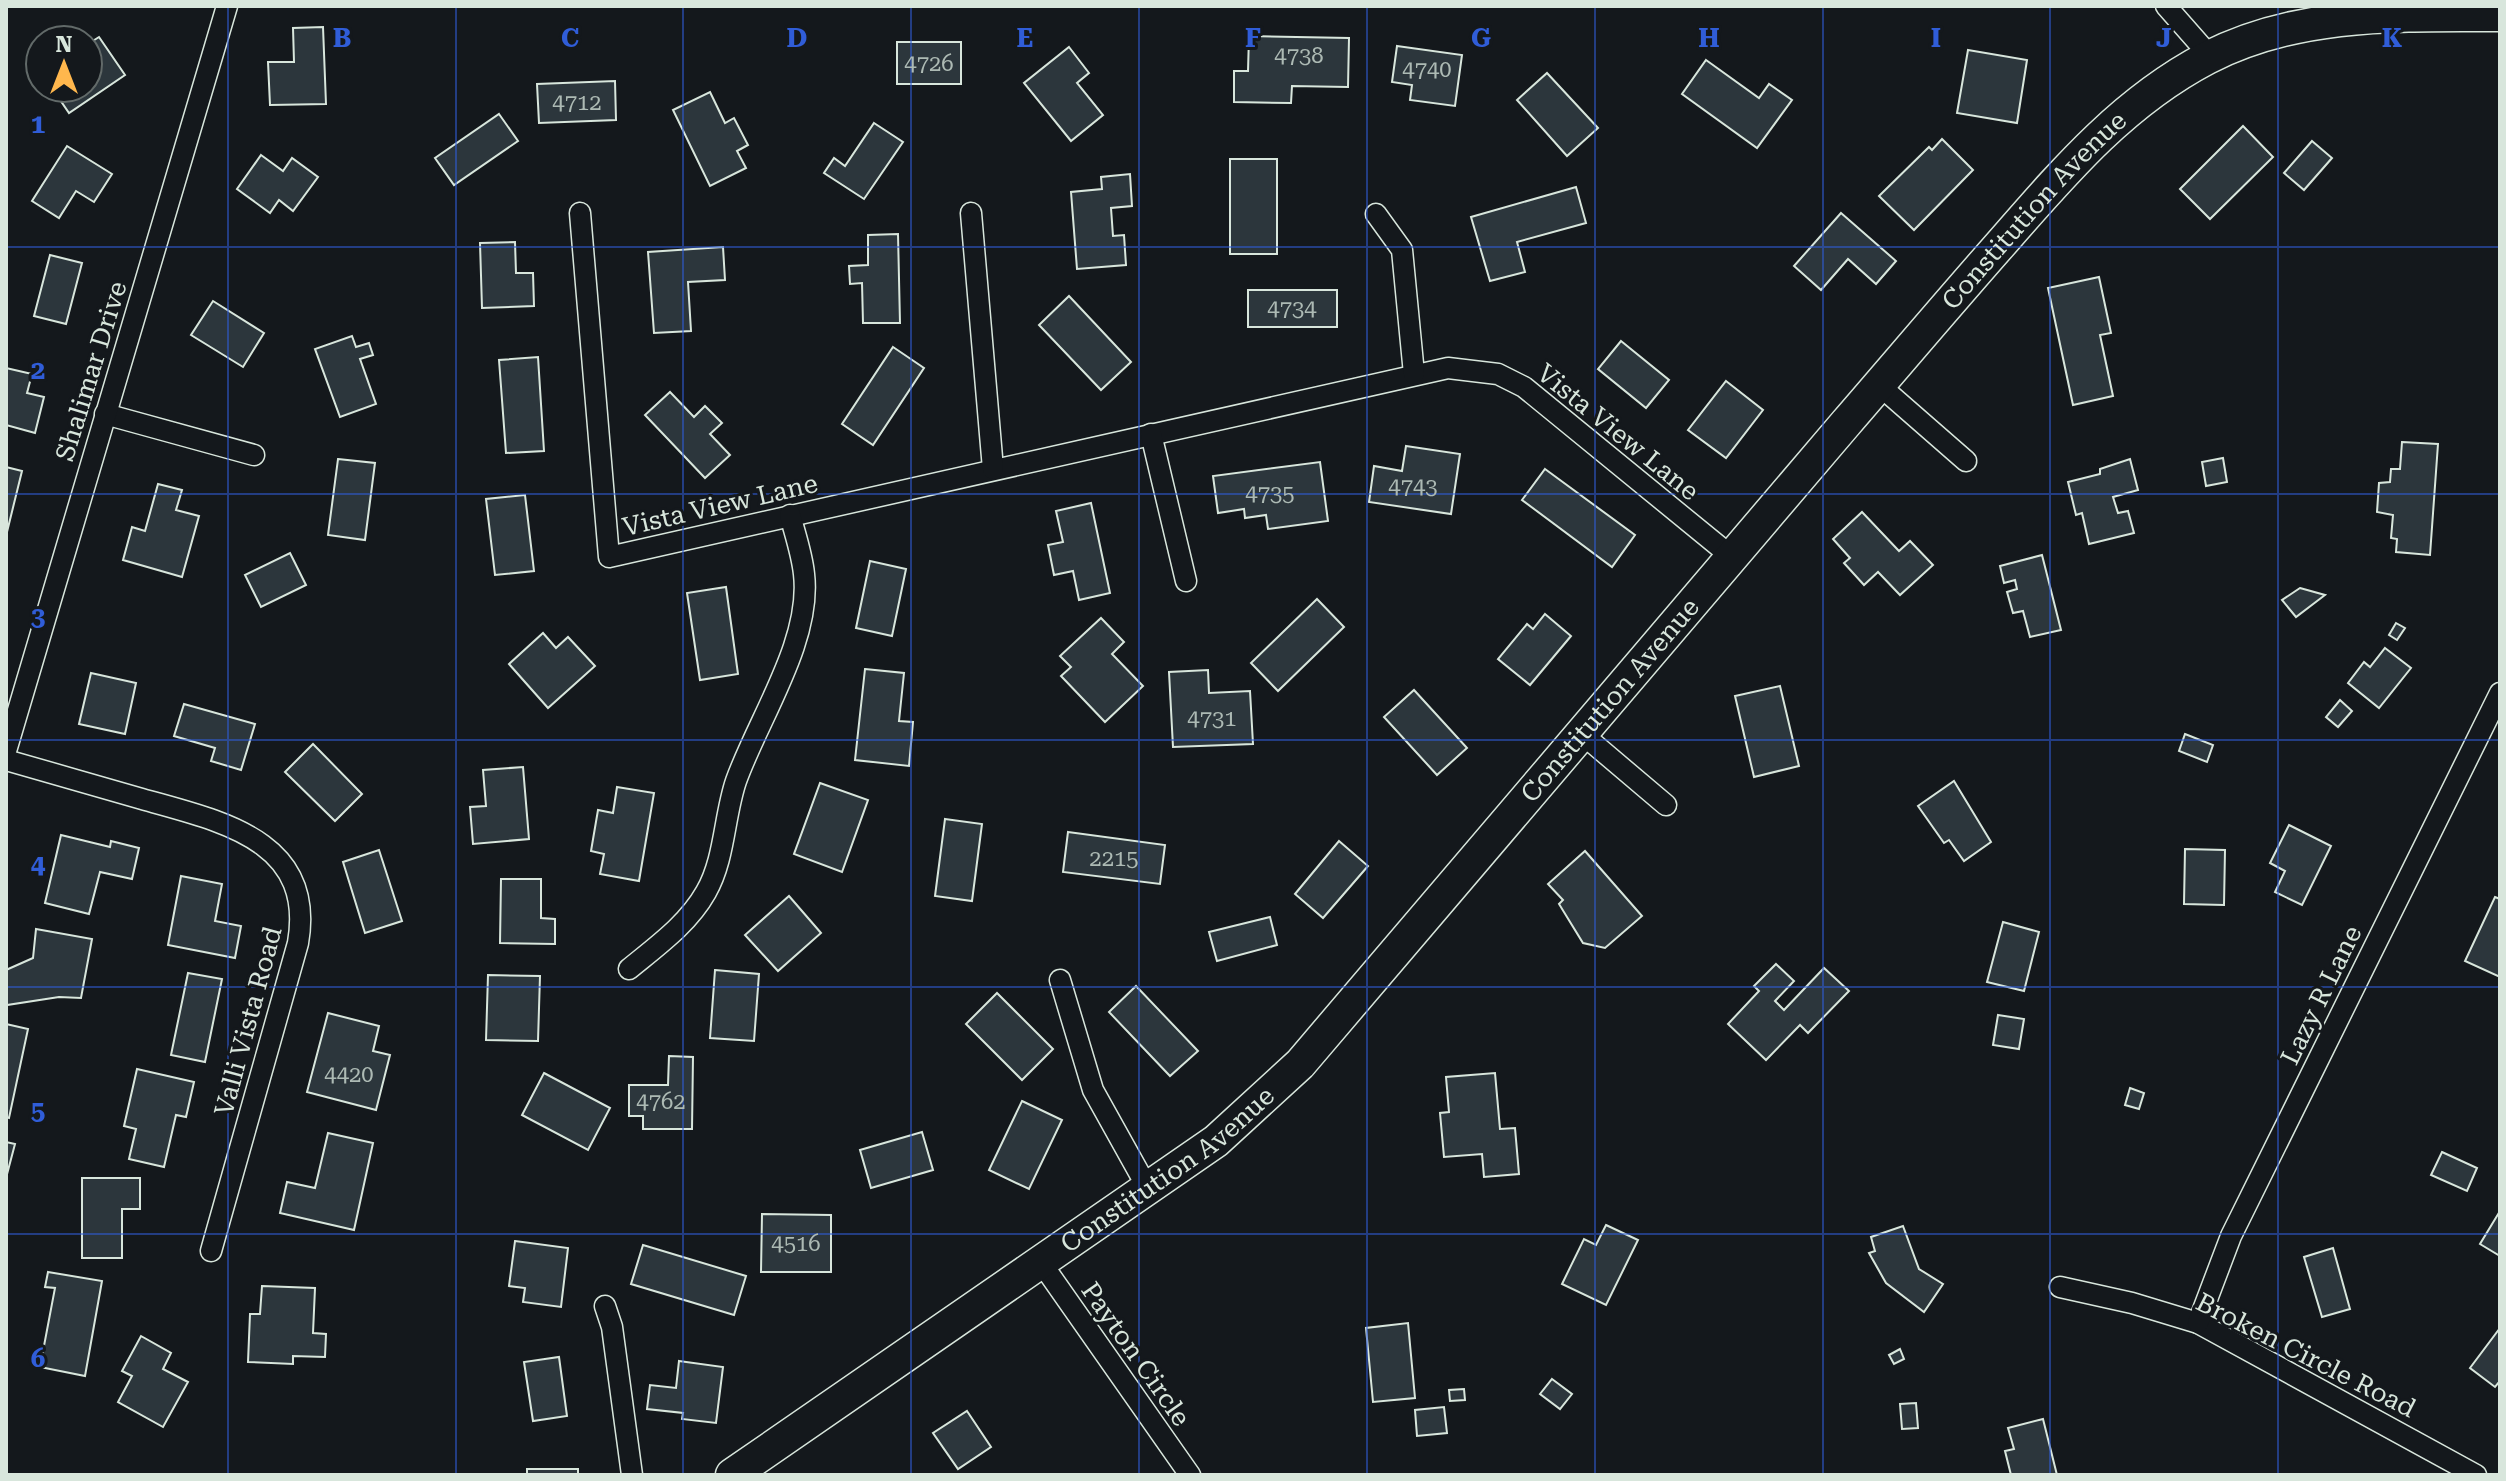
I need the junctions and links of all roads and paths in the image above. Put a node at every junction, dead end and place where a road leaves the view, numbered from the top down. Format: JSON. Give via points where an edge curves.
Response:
{"nodes":[{"id":1,"x":227,"y":6,"type":"edge"},
{"id":2,"x":2166,"y":6,"type":"edge"},
{"id":3,"x":2500,"y":15,"type":"edge"},
{"id":4,"x":2210,"y":56,"type":"junction"},
{"id":5,"x":580,"y":213,"type":"dead end"},
{"id":6,"x":971,"y":213,"type":"dead end"},
{"id":7,"x":1376,"y":214,"type":"dead end"},
{"id":8,"x":1414,"y":374,"type":"junction"},
{"id":9,"x":1879,"y":385,"type":"junction"},
{"id":10,"x":105,"y":414,"type":"junction"},
{"id":11,"x":1151,"y":434,"type":"junction"},
{"id":12,"x":254,"y":455,"type":"dead end"},
{"id":13,"x":1966,"y":461,"type":"dead end"},
{"id":14,"x":993,"y":469,"type":"junction"},
{"id":15,"x":790,"y":515,"type":"junction"},
{"id":16,"x":1732,"y":557,"type":"junction"},
{"id":17,"x":1186,"y":581,"type":"dead end"},
{"id":18,"x":2500,"y":693,"type":"edge"},
{"id":19,"x":1581,"y":733,"type":"junction"},
{"id":20,"x":6,"y":751,"type":"edge"},
{"id":21,"x":6,"y":760,"type":"edge"},
{"id":22,"x":1666,"y":805,"type":"dead end"},
{"id":23,"x":629,"y":969,"type":"dead end"},
{"id":24,"x":1060,"y":980,"type":"dead end"},
{"id":25,"x":1147,"y":1187,"type":"junction"},
{"id":26,"x":211,"y":1251,"type":"dead end"},
{"id":27,"x":1040,"y":1261,"type":"junction"},
{"id":28,"x":2060,"y":1287,"type":"dead end"},
{"id":29,"x":605,"y":1306,"type":"dead end"},
{"id":30,"x":2198,"y":1323,"type":"junction"},
{"id":31,"x":632,"y":1475,"type":"edge"},
{"id":32,"x":732,"y":1475,"type":"edge"},
{"id":33,"x":1190,"y":1475,"type":"edge"},
{"id":34,"x":2476,"y":1475,"type":"edge"}],
"edges":[{"from":1,"to":10,"type":"street","name":"Shalimar Drive"},
{"from":2,"to":4,"type":"street"},
{"from":3,"to":4,"type":"main road","name":"Constitution Avenue","via":[[2395,15],[2319,22],[2259,35]]},
{"from":4,"to":9,"type":"main road","name":"Constitution Avenue","via":[[2166,81],[2078,155]]},
{"from":5,"to":15,"type":"street","name":"Vista View Lane","via":[[609,557]]},
{"from":6,"to":14,"type":"street"},
{"from":7,"to":8,"type":"street","via":[[1402,250]]},
{"from":8,"to":11,"type":"street","name":"Vista View Lane"},
{"from":8,"to":16,"type":"street","name":"Vista View Lane","via":[[1472,368],[1524,387]]},
{"from":9,"to":13,"type":"street"},
{"from":9,"to":16,"type":"main road","name":"Constitution Avenue"},
{"from":10,"to":12,"type":"street"},
{"from":10,"to":20,"type":"street","name":"Shalimar Drive"},
{"from":11,"to":14,"type":"street","name":"Vista View Lane"},
{"from":11,"to":17,"type":"street"},
{"from":14,"to":15,"type":"street","name":"Vista View Lane"},
{"from":15,"to":23,"type":"street","via":[[804,575],[800,619],[737,779],[717,866],[689,917]]},
{"from":16,"to":19,"type":"main road","name":"Constitution Avenue"},
{"from":18,"to":30,"type":"street","name":"Lazy R Lane","via":[[2231,1236]]},
{"from":19,"to":22,"type":"street"},
{"from":19,"to":25,"type":"main road","name":"Constitution Avenue","via":[[1300,1064],[1216,1141]]},
{"from":21,"to":26,"type":"street","name":"Valli Vista Road","via":[[226,824],[268,848],[293,882],[301,913],[298,943]]},
{"from":24,"to":25,"type":"street","via":[[1093,1090]]},
{"from":25,"to":27,"type":"main road","name":"Constitution Avenue"},
{"from":27,"to":32,"type":"main road","name":"Constitution Avenue"},
{"from":27,"to":33,"type":"street","name":"Payton Circle"},
{"from":28,"to":30,"type":"street","name":"Broken Circle Road"},
{"from":29,"to":31,"type":"street"},
{"from":30,"to":34,"type":"street","name":"Broken Circle Road"}]}
